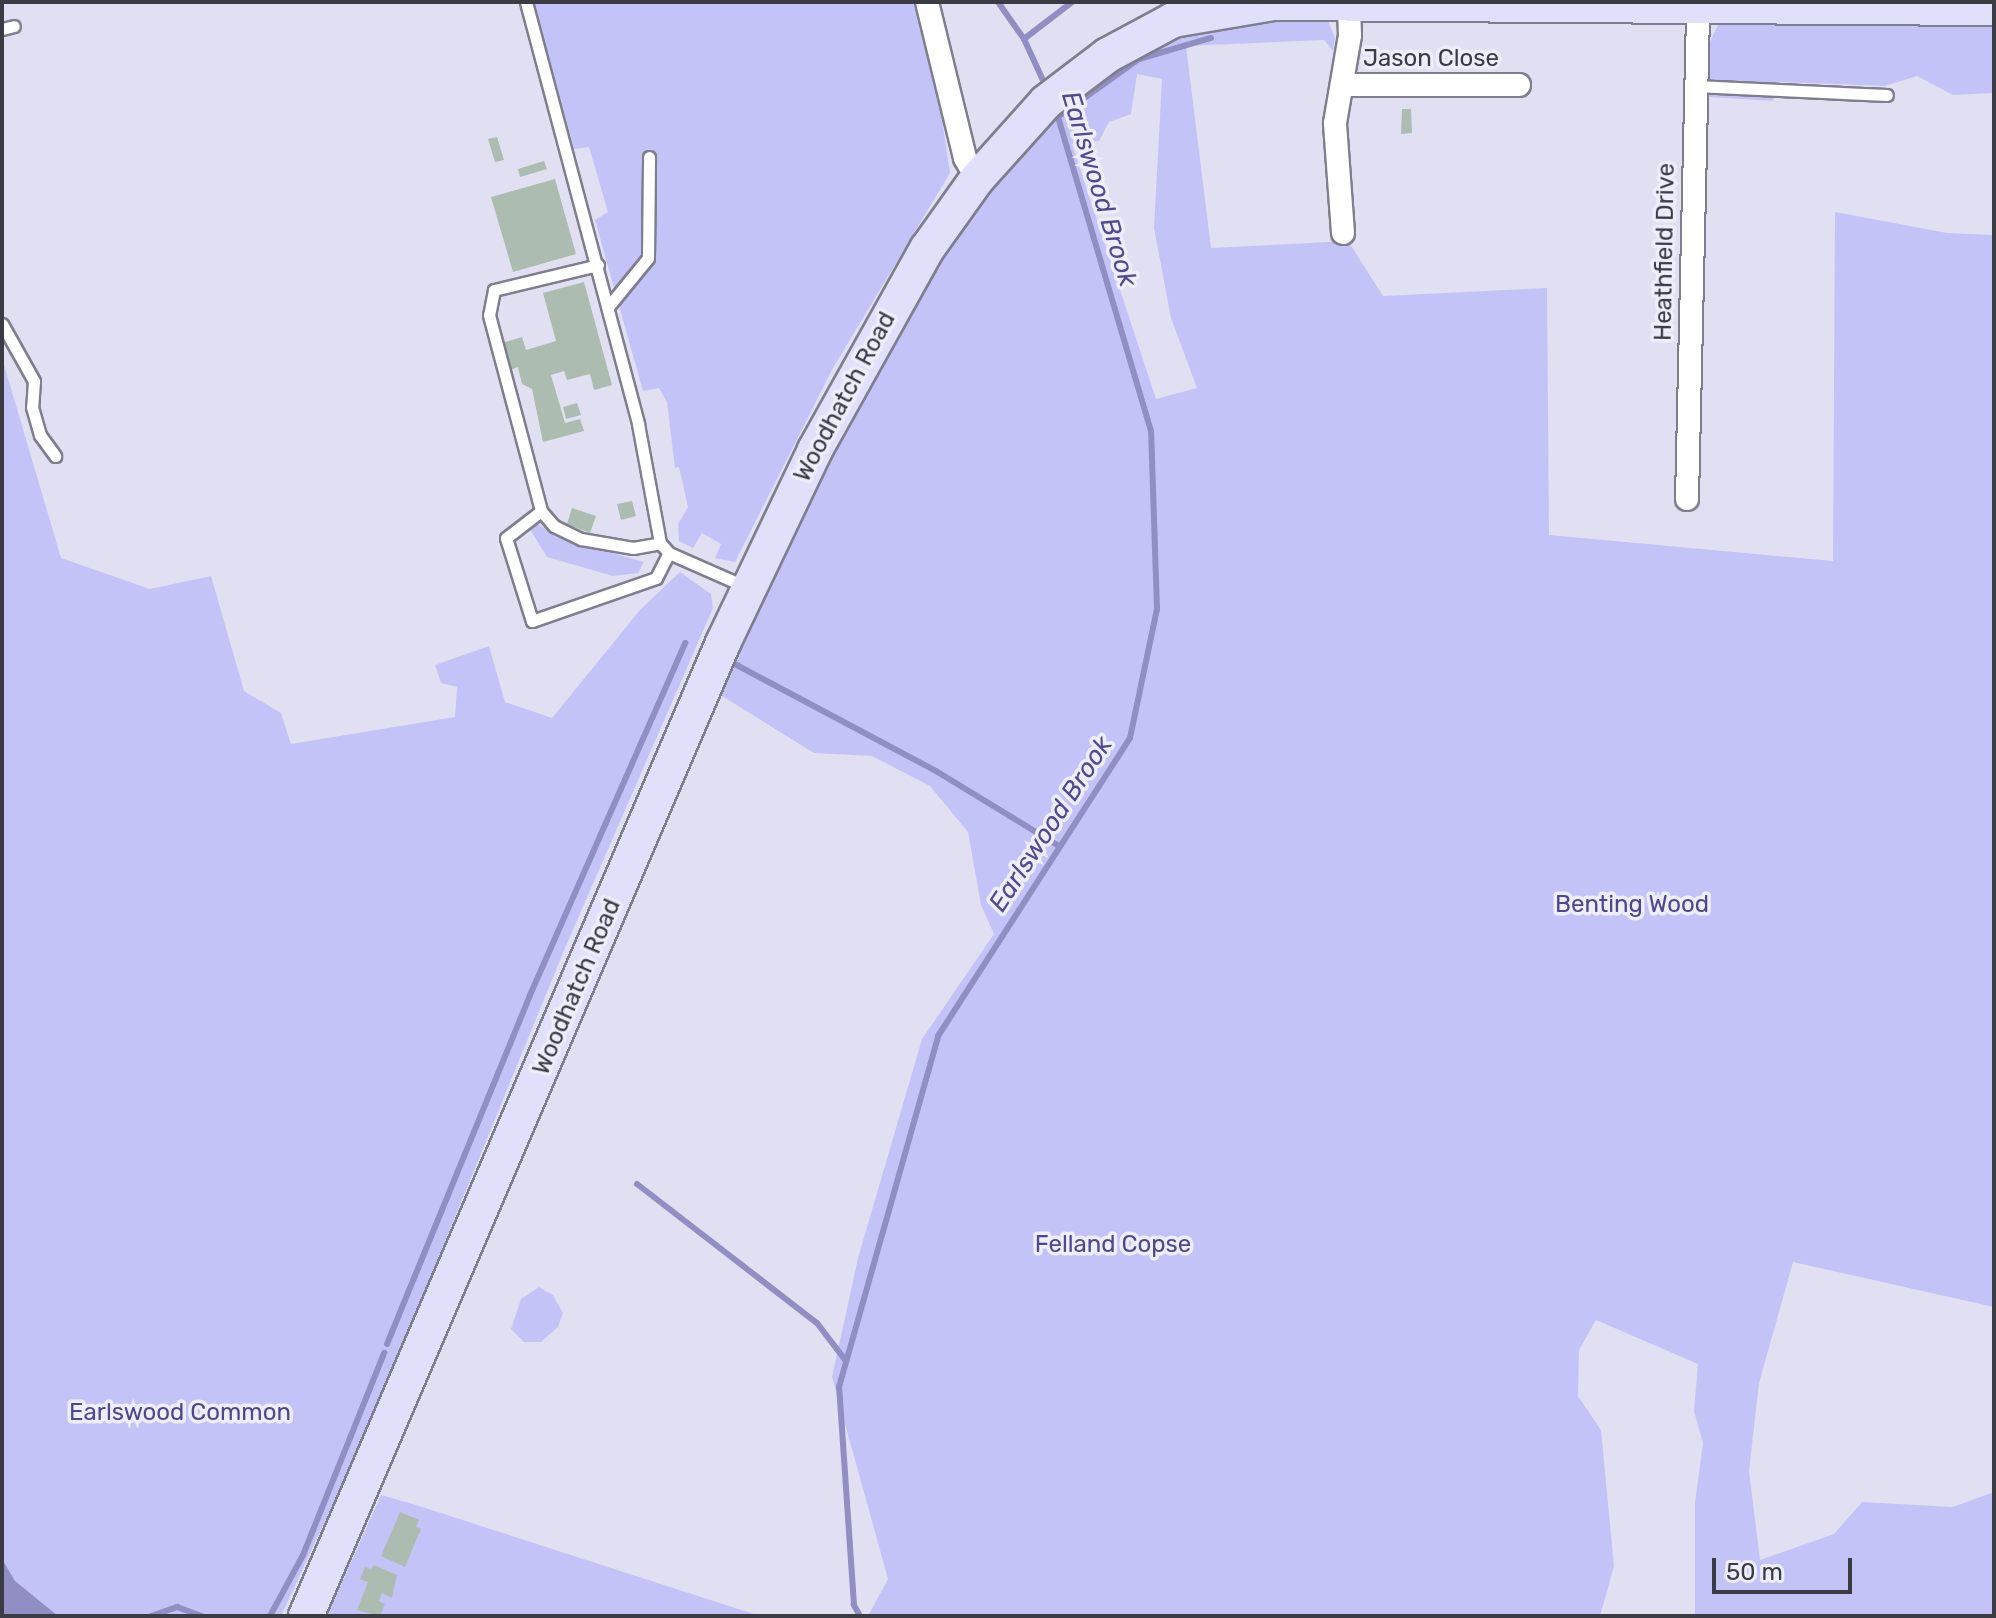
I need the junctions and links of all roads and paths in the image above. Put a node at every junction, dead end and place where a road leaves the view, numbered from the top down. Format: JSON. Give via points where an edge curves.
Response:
{"nodes":[{"id":1,"x":526,"y":2,"type":"edge"},
{"id":2,"x":927,"y":2,"type":"edge"},
{"id":3,"x":1349,"y":3,"type":"edge"},
{"id":4,"x":1793,"y":4,"type":"edge"},
{"id":5,"x":1698,"y":5,"type":"junction"},
{"id":6,"x":1205,"y":7,"type":"edge"},
{"id":7,"x":1994,"y":8,"type":"edge"},
{"id":8,"x":1343,"y":85,"type":"junction"},
{"id":9,"x":1519,"y":85,"type":"dead end"},
{"id":10,"x":1694,"y":86,"type":"junction"},
{"id":11,"x":1887,"y":95,"type":"dead end"},
{"id":12,"x":649,"y":157,"type":"dead end"},
{"id":13,"x":977,"y":179,"type":"junction"},
{"id":14,"x":1343,"y":233,"type":"dead end"},
{"id":15,"x":598,"y":265,"type":"junction"},
{"id":16,"x":608,"y":307,"type":"junction"},
{"id":17,"x":2,"y":324,"type":"edge"},
{"id":18,"x":55,"y":456,"type":"dead end"},
{"id":19,"x":1687,"y":499,"type":"dead end"},
{"id":20,"x":541,"y":511,"type":"junction"},
{"id":21,"x":665,"y":548,"type":"junction"},
{"id":22,"x":748,"y":588,"type":"junction"},
{"id":23,"x":306,"y":1616,"type":"edge"}],
"edges":[{"from":1,"to":15,"type":"lane"},
{"from":2,"to":13,"type":"street","via":[[965,158]]},
{"from":3,"to":5,"type":"main road","name":"Woodhatch Road"},
{"from":3,"to":6,"type":"main road","name":"Woodhatch Road"},
{"from":3,"to":8,"type":"street","name":"Jason Close"},
{"from":4,"to":5,"type":"main road","name":"Woodhatch Road"},
{"from":4,"to":7,"type":"main road","name":"Woodhatch Road"},
{"from":5,"to":10,"type":"street","name":"Heathfield Drive"},
{"from":6,"to":13,"type":"main road","name":"Woodhatch Road","via":[[1144,34],[1055,94]]},
{"from":8,"to":9,"type":"street","name":"Jason Close"},
{"from":8,"to":14,"type":"street","name":"Jason Close","via":[[1335,123]]},
{"from":10,"to":11,"type":"lane"},
{"from":10,"to":19,"type":"street","name":"Heathfield Drive"},
{"from":12,"to":16,"type":"lane","via":[[648,258]]},
{"from":13,"to":22,"type":"main road","name":"Woodhatch Road","via":[[885,318]]},
{"from":15,"to":16,"type":"lane"},
{"from":15,"to":20,"type":"lane","via":[[494,290],[489,315]]},
{"from":16,"to":21,"type":"lane"},
{"from":17,"to":18,"type":"lane","via":[[34,381],[36,421]]},
{"from":20,"to":21,"type":"lane","via":[[554,526],[581,539]]},
{"from":20,"to":21,"type":"lane","via":[[506,538],[532,621],[656,578]]},
{"from":21,"to":22,"type":"lane"},
{"from":22,"to":23,"type":"main road","name":"Woodhatch Road"}]}
